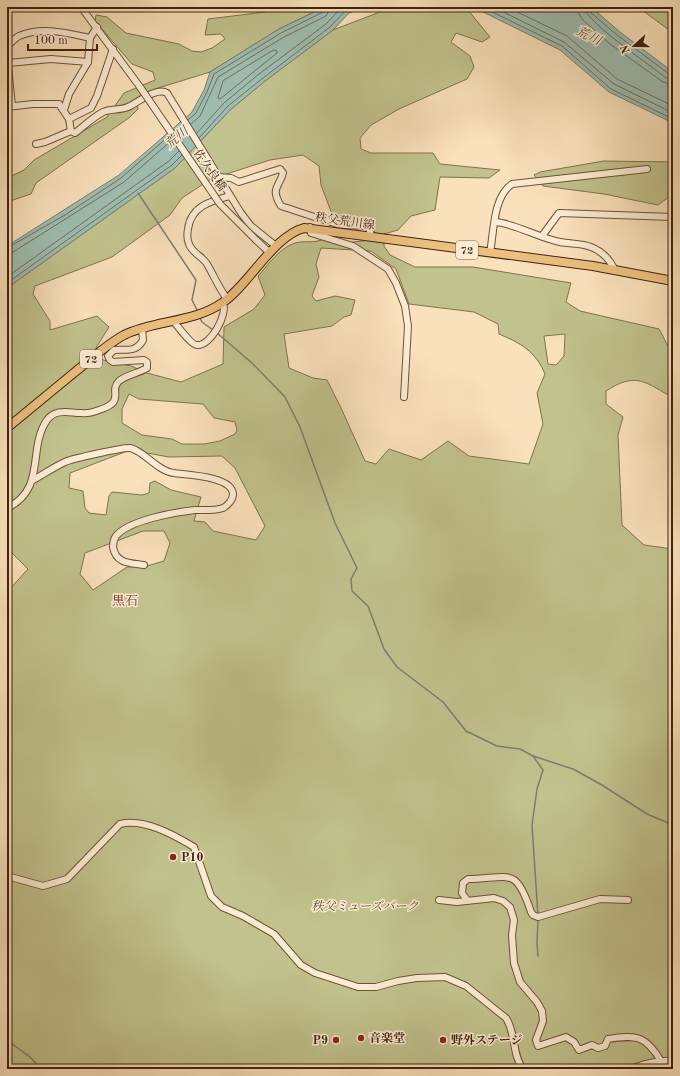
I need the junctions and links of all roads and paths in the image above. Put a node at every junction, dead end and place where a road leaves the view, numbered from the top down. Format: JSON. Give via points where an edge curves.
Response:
{"nodes":[{"id":1,"x":81,"y":7,"type":"edge"},
{"id":2,"x":97,"y":27,"type":"junction"},
{"id":3,"x":90,"y":38,"type":"junction"},
{"id":4,"x":7,"y":46,"type":"edge"},
{"id":5,"x":113,"y":49,"type":"junction"},
{"id":6,"x":7,"y":60,"type":"edge"},
{"id":7,"x":88,"y":62,"type":"junction"},
{"id":8,"x":10,"y":106,"type":"edge"},
{"id":9,"x":64,"y":110,"type":"junction"},
{"id":10,"x":69,"y":119,"type":"junction"},
{"id":11,"x":71,"y":131,"type":"junction"},
{"id":12,"x":36,"y":144,"type":"dead end"},
{"id":13,"x":647,"y":169,"type":"dead end"},
{"id":14,"x":218,"y":177,"type":"junction"},
{"id":15,"x":230,"y":196,"type":"junction"},
{"id":16,"x":673,"y":217,"type":"edge"},
{"id":17,"x":496,"y":222,"type":"junction"},
{"id":18,"x":310,"y":228,"type":"junction"},
{"id":19,"x":371,"y":236,"type":"junction"},
{"id":20,"x":542,"y":236,"type":"junction"},
{"id":21,"x":276,"y":246,"type":"junction"},
{"id":22,"x":270,"y":253,"type":"junction"},
{"id":23,"x":490,"y":253,"type":"junction"},
{"id":24,"x":616,"y":270,"type":"junction"},
{"id":25,"x":673,"y":281,"type":"edge"},
{"id":26,"x":225,"y":301,"type":"junction"},
{"id":27,"x":173,"y":320,"type":"junction"},
{"id":28,"x":142,"y":328,"type":"junction"},
{"id":29,"x":404,"y":397,"type":"dead end"},
{"id":30,"x":7,"y":428,"type":"edge"},
{"id":31,"x":33,"y":480,"type":"junction"},
{"id":32,"x":7,"y":508,"type":"edge"},
{"id":33,"x":144,"y":565,"type":"dead end"},
{"id":34,"x":7,"y":876,"type":"edge"},
{"id":35,"x":439,"y":900,"type":"dead end"},
{"id":36,"x":467,"y":900,"type":"junction"},
{"id":37,"x":628,"y":900,"type":"dead end"},
{"id":38,"x":661,"y":1061,"type":"junction"},
{"id":39,"x":673,"y":1061,"type":"edge"},
{"id":40,"x":523,"y":1069,"type":"edge"},
{"id":41,"x":630,"y":1069,"type":"edge"}],
"edges":[{"from":1,"to":2,"type":"street","name":"佐久良橋"},
{"from":2,"to":3,"type":"street"},
{"from":2,"to":5,"type":"street","name":"佐久良橋"},
{"from":3,"to":4,"type":"street","via":[[59,31],[37,31],[17,37]]},
{"from":3,"to":7,"type":"street"},
{"from":5,"to":10,"type":"street","via":[[91,108]]},
{"from":5,"to":22,"type":"street","name":"佐久良橋","bridge":true,"via":[[217,199],[237,223]]},
{"from":6,"to":7,"type":"street","via":[[51,59]]},
{"from":6,"to":8,"type":"street"},
{"from":7,"to":9,"type":"street","via":[[69,94]]},
{"from":8,"to":9,"type":"street","via":[[56,103]]},
{"from":9,"to":10,"type":"street"},
{"from":10,"to":11,"type":"street"},
{"from":11,"to":12,"type":"street"},
{"from":11,"to":14,"type":"street","via":[[75,133],[105,111],[128,108],[157,92],[167,93]]},
{"from":13,"to":17,"type":"street","via":[[512,184],[505,189],[497,203]]},
{"from":14,"to":15,"type":"street"},
{"from":14,"to":19,"type":"street","via":[[231,178],[239,182],[280,169],[283,173],[276,185],[275,193],[281,206],[351,227],[366,226],[369,227]]},
{"from":15,"to":21,"type":"street","via":[[251,226]]},
{"from":15,"to":26,"type":"street","via":[[206,203],[198,209],[191,217],[187,235],[189,245],[207,265]]},
{"from":16,"to":20,"type":"street","via":[[559,213]]},
{"from":17,"to":20,"type":"street"},
{"from":17,"to":23,"type":"street"},
{"from":18,"to":19,"type":"main road","name":"秩父荒川線","number":"72"},
{"from":18,"to":21,"type":"main road","name":"秩父荒川線","number":"72","via":[[297,230]]},
{"from":18,"to":29,"type":"street","via":[[310,233],[353,246],[382,263],[396,283],[408,326]]},
{"from":19,"to":23,"type":"main road","name":"秩父荒川線","number":"72"},
{"from":20,"to":24,"type":"street","via":[[590,246],[600,251]]},
{"from":21,"to":22,"type":"main road","name":"秩父荒川線","number":"72"},
{"from":22,"to":26,"type":"main road","name":"秩父荒川線","number":"72"},
{"from":23,"to":24,"type":"main road","name":"秩父荒川線","number":"72"},
{"from":24,"to":25,"type":"main road","name":"秩父荒川線","number":"72"},
{"from":26,"to":27,"type":"main road","name":"秩父荒川線","number":"72","via":[[204,313]]},
{"from":26,"to":27,"type":"street","via":[[224,312],[213,336],[202,345],[192,343]]},
{"from":27,"to":28,"type":"main road","name":"秩父荒川線","number":"72"},
{"from":28,"to":30,"type":"main road","name":"秩父荒川線","number":"72","via":[[107,346]]},
{"from":28,"to":31,"type":"street","via":[[143,340],[138,347],[114,350],[108,356],[113,362],[144,360],[147,362],[147,368],[120,381],[116,386],[115,401],[111,406],[83,414],[62,411],[48,419],[40,440]]},
{"from":31,"to":32,"type":"street","via":[[24,495]]},
{"from":31,"to":33,"type":"street","via":[[66,462],[121,448],[131,448],[167,471],[218,480],[229,486],[233,494],[232,499],[222,508],[150,518],[116,536],[113,543],[114,553],[118,559],[125,563]]},
{"from":34,"to":40,"type":"street","via":[[42,886],[52,884],[67,879],[120,824],[130,822],[157,829],[194,847],[211,896],[222,906],[274,934],[301,965],[315,973],[358,988],[376,987],[417,978],[446,978],[466,986],[506,1018],[511,1025]]},
{"from":35,"to":36,"type":"street"},
{"from":36,"to":37,"type":"street","via":[[462,893],[468,878],[505,876],[518,881],[531,912],[538,917],[600,899]]},
{"from":36,"to":38,"type":"street","via":[[494,898],[510,907],[514,920],[514,963],[520,982],[542,1011],[543,1021],[536,1040],[538,1046],[566,1037],[574,1042],[578,1050],[592,1045],[598,1048],[604,1046],[608,1039],[632,1036],[643,1039],[652,1046]]},
{"from":38,"to":39,"type":"street"},
{"from":38,"to":41,"type":"street"}]}
